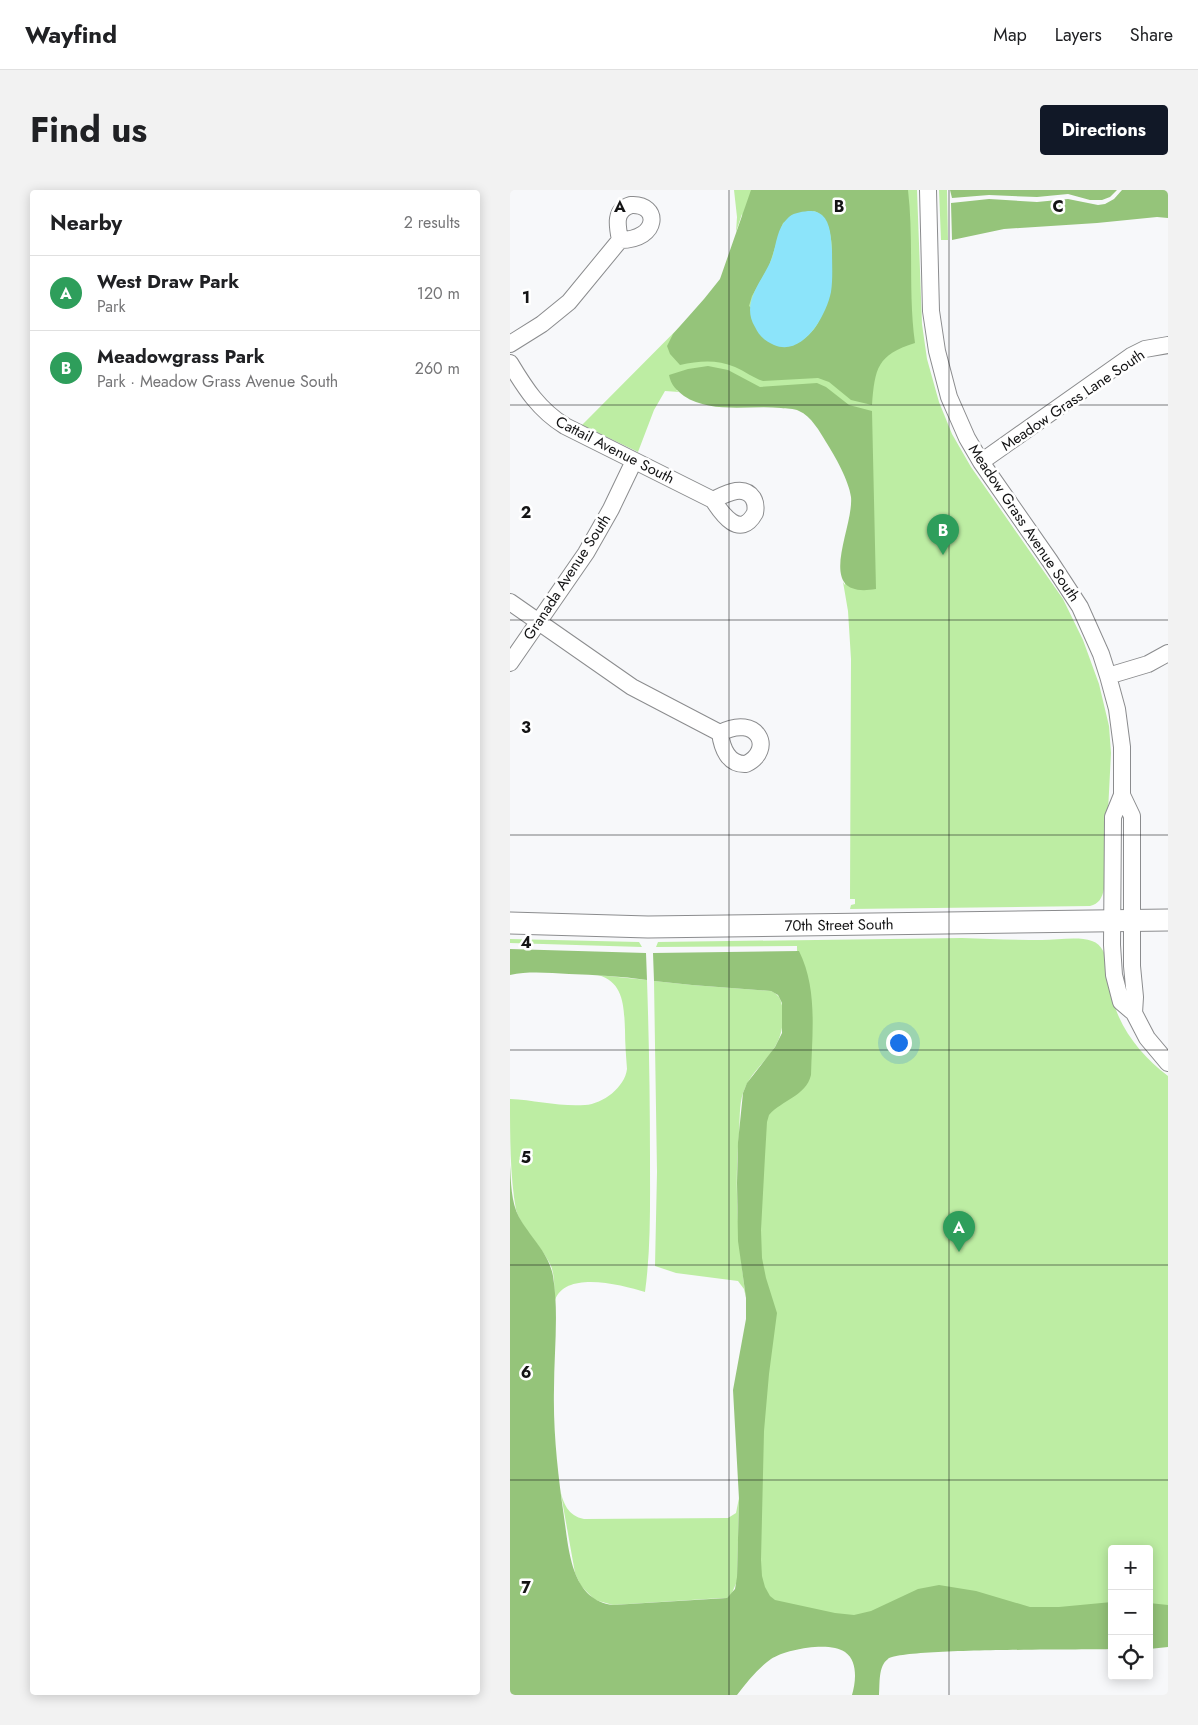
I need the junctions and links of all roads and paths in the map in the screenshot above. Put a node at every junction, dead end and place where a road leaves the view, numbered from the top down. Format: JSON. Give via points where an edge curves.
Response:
{"nodes":[{"id":1,"x":928,"y":190,"type":"edge"},
{"id":2,"x":620,"y":240,"type":"dead end"},
{"id":3,"x":510,"y":344,"type":"edge"},
{"id":4,"x":1168,"y":345,"type":"edge"},
{"id":5,"x":510,"y":363,"type":"edge"},
{"id":6,"x":634,"y":461,"type":"junction"},
{"id":7,"x":981,"y":462,"type":"junction"},
{"id":8,"x":713,"y":500,"type":"dead end"},
{"id":9,"x":510,"y":602,"type":"edge"},
{"id":10,"x":538,"y":622,"type":"junction"},
{"id":11,"x":1168,"y":653,"type":"edge"},
{"id":12,"x":510,"y":663,"type":"edge"},
{"id":13,"x":1108,"y":676,"type":"junction"},
{"id":14,"x":720,"y":733,"type":"dead end"},
{"id":15,"x":1122,"y":920,"type":"junction"},
{"id":16,"x":1168,"y":920,"type":"edge"},
{"id":17,"x":510,"y":923,"type":"edge"},
{"id":18,"x":1168,"y":1063,"type":"edge"}],
"edges":[{"from":1,"to":7,"type":"street","name":"Meadow Grass Avenue South","via":[[930,295],[937,352],[953,408]]},
{"from":2,"to":3,"type":"street","via":[[569,302]]},
{"from":4,"to":7,"type":"street","name":"Meadow Grass Lane South","via":[[1149,348],[1131,356]]},
{"from":5,"to":6,"type":"street","name":"Cattail Avenue South","via":[[534,400],[549,416]]},
{"from":6,"to":8,"type":"street","name":"Cattail Avenue South"},
{"from":6,"to":10,"type":"street","name":"Granada Avenue South","via":[[592,543]]},
{"from":7,"to":13,"type":"street","name":"Meadow Grass Avenue South","via":[[1077,602]]},
{"from":9,"to":10,"type":"street"},
{"from":10,"to":12,"type":"street","name":"Granada Avenue South"},
{"from":10,"to":14,"type":"street","via":[[632,687]]},
{"from":11,"to":13,"type":"street","via":[[1148,664]]},
{"from":13,"to":15,"type":"street","name":"Meadow Grass Avenue South","via":[[1120,731],[1122,796],[1113,817]]},
{"from":15,"to":16,"type":"main road","name":"70th Street South"},
{"from":15,"to":17,"type":"main road","name":"70th Street South","via":[[648,927]]},
{"from":15,"to":18,"type":"street","name":"Meadow Grass Avenue South","via":[[1112,959],[1121,1002],[1134,1013],[1146,1038]]}]}
